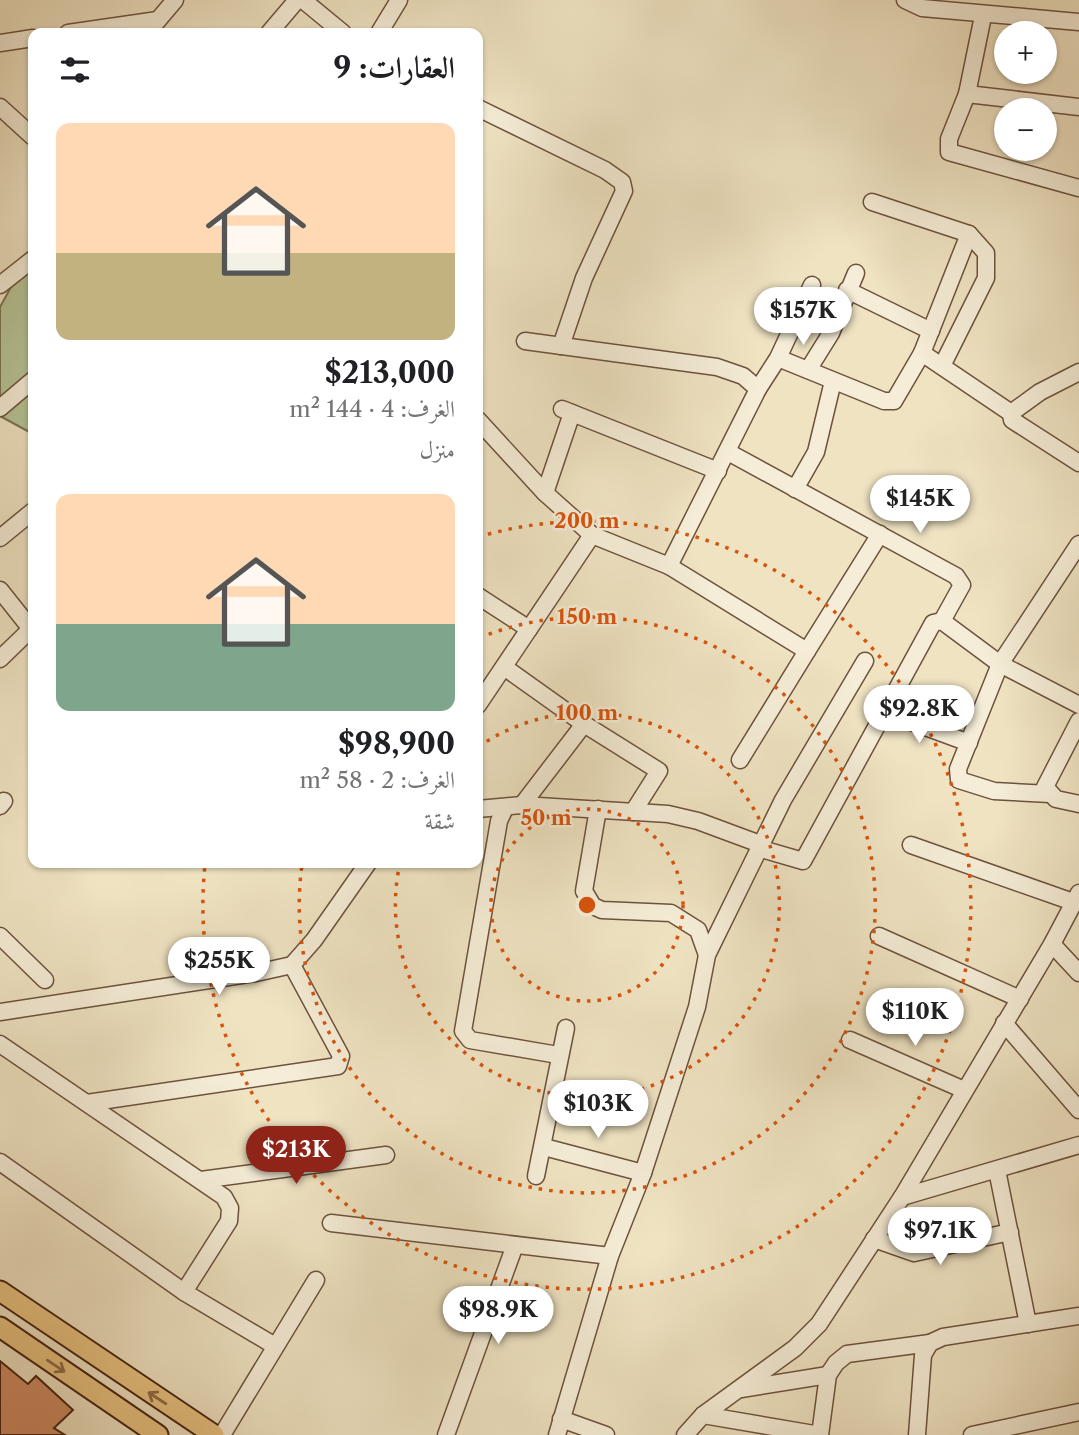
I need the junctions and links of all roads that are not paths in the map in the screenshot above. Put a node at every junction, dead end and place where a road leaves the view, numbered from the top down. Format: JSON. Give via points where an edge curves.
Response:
{"nodes":[{"id":1,"x":175,"y":0,"type":"edge"},
{"id":2,"x":297,"y":0,"type":"edge"},
{"id":3,"x":303,"y":0,"type":"edge"},
{"id":4,"x":399,"y":0,"type":"edge"},
{"id":5,"x":905,"y":0,"type":"edge"},
{"id":6,"x":983,"y":16,"type":"junction"},
{"id":7,"x":158,"y":20,"type":"junction"},
{"id":8,"x":1079,"y":22,"type":"edge"},
{"id":9,"x":103,"y":28,"type":"edge"},
{"id":10,"x":151,"y":28,"type":"edge"},
{"id":11,"x":274,"y":28,"type":"edge"},
{"id":12,"x":336,"y":28,"type":"edge"},
{"id":13,"x":382,"y":28,"type":"edge"},
{"id":14,"x":28,"y":39,"type":"edge"},
{"id":15,"x":0,"y":43,"type":"edge"},
{"id":16,"x":967,"y":94,"type":"junction"},
{"id":17,"x":0,"y":107,"type":"edge"},
{"id":18,"x":1079,"y":107,"type":"edge"},
{"id":19,"x":483,"y":110,"type":"edge"},
{"id":20,"x":28,"y":132,"type":"edge"},
{"id":21,"x":1079,"y":188,"type":"edge"},
{"id":22,"x":872,"y":202,"type":"dead end"},
{"id":23,"x":969,"y":234,"type":"junction"},
{"id":24,"x":28,"y":263,"type":"edge"},
{"id":25,"x":856,"y":273,"type":"dead end"},
{"id":26,"x":1,"y":282,"type":"edge"},
{"id":27,"x":812,"y":285,"type":"dead end"},
{"id":28,"x":847,"y":290,"type":"junction"},
{"id":29,"x":931,"y":331,"type":"junction"},
{"id":30,"x":525,"y":341,"type":"dead end"},
{"id":31,"x":561,"y":346,"type":"junction"},
{"id":32,"x":922,"y":353,"type":"junction"},
{"id":33,"x":778,"y":358,"type":"junction"},
{"id":34,"x":942,"y":366,"type":"junction"},
{"id":35,"x":807,"y":370,"type":"junction"},
{"id":36,"x":1079,"y":372,"type":"edge"},
{"id":37,"x":833,"y":381,"type":"junction"},
{"id":38,"x":28,"y":384,"type":"edge"},
{"id":39,"x":758,"y":389,"type":"junction"},
{"id":40,"x":0,"y":408,"type":"edge"},
{"id":41,"x":1011,"y":413,"type":"junction"},
{"id":42,"x":483,"y":425,"type":"edge"},
{"id":43,"x":728,"y":452,"type":"junction"},
{"id":44,"x":1079,"y":463,"type":"edge"},
{"id":45,"x":718,"y":471,"type":"junction"},
{"id":46,"x":795,"y":489,"type":"junction"},
{"id":47,"x":545,"y":493,"type":"junction"},
{"id":48,"x":28,"y":515,"type":"edge"},
{"id":49,"x":880,"y":534,"type":"junction"},
{"id":50,"x":592,"y":535,"type":"junction"},
{"id":51,"x":0,"y":538,"type":"edge"},
{"id":52,"x":1079,"y":544,"type":"edge"},
{"id":53,"x":669,"y":566,"type":"junction"},
{"id":54,"x":0,"y":590,"type":"edge"},
{"id":55,"x":483,"y":599,"type":"edge"},
{"id":56,"x":942,"y":621,"type":"junction"},
{"id":57,"x":28,"y":623,"type":"edge"},
{"id":58,"x":529,"y":629,"type":"junction"},
{"id":59,"x":28,"y":632,"type":"edge"},
{"id":60,"x":807,"y":650,"type":"junction"},
{"id":61,"x":0,"y":659,"type":"edge"},
{"id":62,"x":864,"y":661,"type":"dead end"},
{"id":63,"x":1000,"y":664,"type":"junction"},
{"id":64,"x":504,"y":667,"type":"junction"},
{"id":65,"x":483,"y":698,"type":"edge"},
{"id":66,"x":1079,"y":705,"type":"edge"},
{"id":67,"x":882,"y":711,"type":"junction"},
{"id":68,"x":1079,"y":721,"type":"edge"},
{"id":69,"x":584,"y":724,"type":"junction"},
{"id":70,"x":969,"y":743,"type":"junction"},
{"id":71,"x":740,"y":760,"type":"dead end"},
{"id":72,"x":1049,"y":794,"type":"junction"},
{"id":73,"x":1079,"y":804,"type":"edge"},
{"id":74,"x":522,"y":805,"type":"junction"},
{"id":75,"x":505,"y":808,"type":"junction"},
{"id":76,"x":483,"y":809,"type":"edge"},
{"id":77,"x":598,"y":809,"type":"junction"},
{"id":78,"x":633,"y":812,"type":"junction"},
{"id":79,"x":911,"y":845,"type":"dead end"},
{"id":80,"x":759,"y":846,"type":"junction"},
{"id":81,"x":364,"y":868,"type":"edge"},
{"id":82,"x":1076,"y":898,"type":"edge"},
{"id":83,"x":0,"y":936,"type":"edge"},
{"id":84,"x":879,"y":936,"type":"dead end"},
{"id":85,"x":1052,"y":944,"type":"junction"},
{"id":86,"x":707,"y":955,"type":"junction"},
{"id":87,"x":292,"y":965,"type":"junction"},
{"id":88,"x":1079,"y":973,"type":"edge"},
{"id":89,"x":45,"y":979,"type":"dead end"},
{"id":90,"x":1020,"y":999,"type":"junction"},
{"id":91,"x":0,"y":1012,"type":"edge"},
{"id":92,"x":1004,"y":1023,"type":"junction"},
{"id":93,"x":566,"y":1028,"type":"dead end"},
{"id":94,"x":850,"y":1040,"type":"dead end"},
{"id":95,"x":0,"y":1044,"type":"edge"},
{"id":96,"x":558,"y":1055,"type":"junction"},
{"id":97,"x":964,"y":1090,"type":"junction"},
{"id":98,"x":87,"y":1103,"type":"junction"},
{"id":99,"x":1079,"y":1110,"type":"edge"},
{"id":100,"x":1079,"y":1146,"type":"edge"},
{"id":101,"x":544,"y":1147,"type":"junction"},
{"id":102,"x":386,"y":1155,"type":"dead end"},
{"id":103,"x":0,"y":1162,"type":"edge"},
{"id":104,"x":998,"y":1170,"type":"junction"},
{"id":105,"x":643,"y":1173,"type":"junction"},
{"id":106,"x":536,"y":1176,"type":"dead end"},
{"id":107,"x":201,"y":1180,"type":"junction"},
{"id":108,"x":902,"y":1197,"type":"junction"},
{"id":109,"x":331,"y":1223,"type":"dead end"},
{"id":110,"x":1010,"y":1232,"type":"junction"},
{"id":111,"x":874,"y":1240,"type":"junction"},
{"id":112,"x":515,"y":1245,"type":"junction"},
{"id":113,"x":610,"y":1256,"type":"junction"},
{"id":114,"x":316,"y":1280,"type":"dead end"},
{"id":115,"x":0,"y":1291,"type":"edge"},
{"id":116,"x":184,"y":1292,"type":"junction"},
{"id":117,"x":1079,"y":1316,"type":"edge"},
{"id":118,"x":1028,"y":1324,"type":"junction"},
{"id":119,"x":0,"y":1328,"type":"edge"},
{"id":120,"x":930,"y":1343,"type":"junction"},
{"id":121,"x":275,"y":1346,"type":"junction"},
{"id":122,"x":828,"y":1375,"type":"junction"},
{"id":123,"x":734,"y":1390,"type":"junction"},
{"id":124,"x":1079,"y":1412,"type":"edge"},
{"id":125,"x":703,"y":1415,"type":"junction"},
{"id":126,"x":1050,"y":1418,"type":"junction"},
{"id":127,"x":559,"y":1427,"type":"edge"},
{"id":128,"x":158,"y":1435,"type":"edge"},
{"id":129,"x":214,"y":1435,"type":"edge"},
{"id":130,"x":222,"y":1435,"type":"edge"},
{"id":131,"x":446,"y":1435,"type":"edge"},
{"id":132,"x":606,"y":1435,"type":"edge"},
{"id":133,"x":685,"y":1435,"type":"edge"},
{"id":134,"x":820,"y":1435,"type":"edge"},
{"id":135,"x":916,"y":1435,"type":"edge"},
{"id":136,"x":972,"y":1435,"type":"edge"},
{"id":137,"x":1053,"y":1435,"type":"edge"}],
"edges":[{"from":1,"to":7,"type":"street"},
{"from":2,"to":11,"type":"street"},
{"from":3,"to":12,"type":"street"},
{"from":4,"to":13,"type":"street"},
{"from":5,"to":6,"type":"street","via":[[922,8]]},
{"from":6,"to":8,"type":"street"},
{"from":6,"to":16,"type":"street"},
{"from":7,"to":9,"type":"street"},
{"from":7,"to":10,"type":"street"},
{"from":14,"to":15,"type":"street"},
{"from":16,"to":18,"type":"street"},
{"from":16,"to":21,"type":"street","via":[[949,139],[949,152]]},
{"from":17,"to":20,"type":"street"},
{"from":19,"to":31,"type":"street","via":[[622,182],[624,191],[584,278]]},
{"from":22,"to":23,"type":"street"},
{"from":23,"to":29,"type":"street"},
{"from":23,"to":34,"type":"street","via":[[986,253],[988,271]]},
{"from":24,"to":26,"type":"street"},
{"from":25,"to":28,"type":"street"},
{"from":27,"to":33,"type":"street"},
{"from":28,"to":29,"type":"street"},
{"from":28,"to":35,"type":"street","via":[[831,333]]},
{"from":29,"to":32,"type":"street"},
{"from":30,"to":31,"type":"street"},
{"from":31,"to":39,"type":"street","via":[[718,367],[743,376]]},
{"from":32,"to":34,"type":"street"},
{"from":32,"to":37,"type":"street","via":[[894,401]]},
{"from":33,"to":35,"type":"street"},
{"from":33,"to":39,"type":"street"},
{"from":34,"to":41,"type":"street"},
{"from":35,"to":37,"type":"street"},
{"from":36,"to":41,"type":"street"},
{"from":37,"to":46,"type":"street","via":[[816,452]]},
{"from":38,"to":40,"type":"street"},
{"from":39,"to":43,"type":"street"},
{"from":41,"to":44,"type":"street","via":[[1012,419]]},
{"from":42,"to":47,"type":"street"},
{"from":43,"to":45,"type":"street"},
{"from":43,"to":46,"type":"street"},
{"from":45,"to":47,"type":"street","via":[[567,411]]},
{"from":45,"to":53,"type":"street"},
{"from":46,"to":49,"type":"street"},
{"from":47,"to":50,"type":"street"},
{"from":48,"to":51,"type":"street"},
{"from":49,"to":56,"type":"street","via":[[962,581]]},
{"from":49,"to":60,"type":"street"},
{"from":50,"to":53,"type":"street"},
{"from":50,"to":58,"type":"street"},
{"from":52,"to":63,"type":"street"},
{"from":53,"to":60,"type":"street"},
{"from":54,"to":57,"type":"street"},
{"from":55,"to":58,"type":"street"},
{"from":56,"to":63,"type":"street"},
{"from":56,"to":67,"type":"street","via":[[933,623]]},
{"from":58,"to":64,"type":"street"},
{"from":59,"to":61,"type":"street"},
{"from":60,"to":71,"type":"street"},
{"from":62,"to":80,"type":"street"},
{"from":63,"to":66,"type":"street"},
{"from":63,"to":70,"type":"street"},
{"from":64,"to":65,"type":"street"},
{"from":64,"to":69,"type":"street"},
{"from":67,"to":70,"type":"street"},
{"from":67,"to":80,"type":"street","via":[[803,861]]},
{"from":68,"to":72,"type":"street","via":[[1046,780]]},
{"from":69,"to":74,"type":"street"},
{"from":69,"to":78,"type":"street","via":[[659,771]]},
{"from":70,"to":72,"type":"street","via":[[958,769],[959,780],[994,791]]},
{"from":72,"to":73,"type":"street"},
{"from":74,"to":75,"type":"street"},
{"from":74,"to":77,"type":"street"},
{"from":75,"to":76,"type":"street"},
{"from":75,"to":96,"type":"street","via":[[463,1031],[470,1040]]},
{"from":77,"to":78,"type":"street"},
{"from":77,"to":86,"type":"street","via":[[584,891],[593,906],[602,911],[671,914],[698,930]]},
{"from":78,"to":80,"type":"street","via":[[698,821]]},
{"from":79,"to":82,"type":"street"},
{"from":80,"to":86,"type":"street"},
{"from":81,"to":87,"type":"street"},
{"from":82,"to":85,"type":"street"},
{"from":83,"to":89,"type":"street"},
{"from":84,"to":90,"type":"street"},
{"from":85,"to":88,"type":"street"},
{"from":85,"to":90,"type":"street"},
{"from":86,"to":105,"type":"street","via":[[697,1007]]},
{"from":87,"to":91,"type":"street"},
{"from":87,"to":98,"type":"street","via":[[341,1056],[338,1066]]},
{"from":90,"to":92,"type":"street"},
{"from":92,"to":97,"type":"street"},
{"from":92,"to":99,"type":"street"},
{"from":93,"to":96,"type":"street"},
{"from":94,"to":97,"type":"street"},
{"from":95,"to":98,"type":"street"},
{"from":96,"to":101,"type":"street"},
{"from":97,"to":108,"type":"street"},
{"from":98,"to":107,"type":"street"},
{"from":100,"to":104,"type":"street"},
{"from":101,"to":105,"type":"street"},
{"from":101,"to":106,"type":"street"},
{"from":102,"to":107,"type":"street"},
{"from":103,"to":116,"type":"street"},
{"from":104,"to":108,"type":"street"},
{"from":104,"to":110,"type":"street"},
{"from":105,"to":113,"type":"street"},
{"from":107,"to":116,"type":"street","via":[[225,1197],[230,1214]]},
{"from":108,"to":111,"type":"street"},
{"from":109,"to":112,"type":"street"},
{"from":110,"to":111,"type":"street","via":[[914,1253]]},
{"from":110,"to":118,"type":"street"},
{"from":111,"to":123,"type":"street","via":[[818,1324],[795,1348]]},
{"from":112,"to":113,"type":"street"},
{"from":112,"to":131,"type":"street"},
{"from":113,"to":127,"type":"street"},
{"from":114,"to":121,"type":"street"},
{"from":129,"to":115,"type":"main road","one_way":true},
{"from":116,"to":121,"type":"street"},
{"from":117,"to":118,"type":"street"},
{"from":118,"to":120,"type":"street"},
{"from":119,"to":128,"type":"main road","one_way":true},
{"from":120,"to":122,"type":"street","via":[[847,1354]]},
{"from":120,"to":135,"type":"street","via":[[923,1355]]},
{"from":121,"to":130,"type":"street"},
{"from":122,"to":123,"type":"street"},
{"from":122,"to":134,"type":"street"},
{"from":123,"to":125,"type":"street"},
{"from":124,"to":126,"type":"street"},
{"from":125,"to":133,"type":"street"},
{"from":125,"to":134,"type":"street"},
{"from":126,"to":136,"type":"street"},
{"from":126,"to":137,"type":"street"},
{"from":127,"to":132,"type":"street"}]}
